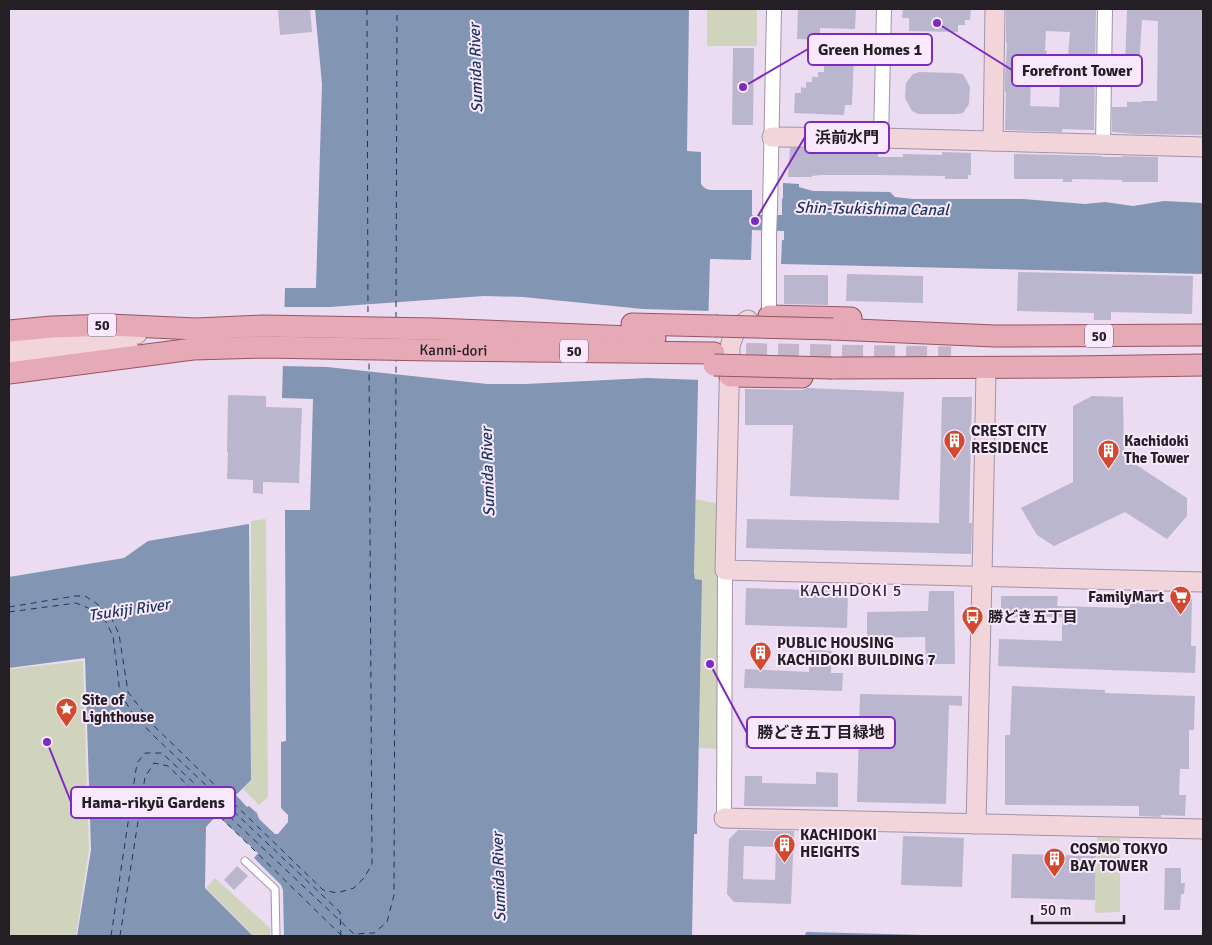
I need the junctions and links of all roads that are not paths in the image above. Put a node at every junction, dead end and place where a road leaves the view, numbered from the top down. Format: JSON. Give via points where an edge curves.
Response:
{"nodes":[{"id":1,"x":774,"y":9,"type":"edge"},
{"id":2,"x":884,"y":9,"type":"edge"},
{"id":3,"x":995,"y":9,"type":"edge"},
{"id":4,"x":1105,"y":9,"type":"edge"},
{"id":5,"x":772,"y":137,"type":"junction"},
{"id":6,"x":881,"y":138,"type":"junction"},
{"id":7,"x":993,"y":141,"type":"junction"},
{"id":8,"x":1103,"y":144,"type":"junction"},
{"id":9,"x":1203,"y":147,"type":"edge"},
{"id":10,"x":769,"y":316,"type":"junction"},
{"id":11,"x":196,"y":329,"type":"junction"},
{"id":12,"x":434,"y":329,"type":"junction"},
{"id":13,"x":9,"y":331,"type":"edge"},
{"id":14,"x":1177,"y":335,"type":"junction"},
{"id":15,"x":1203,"y":335,"type":"edge"},
{"id":16,"x":263,"y":336,"type":"junction"},
{"id":17,"x":995,"y":336,"type":"junction"},
{"id":18,"x":9,"y":344,"type":"edge"},
{"id":19,"x":193,"y":350,"type":"junction"},
{"id":20,"x":433,"y":350,"type":"junction"},
{"id":21,"x":9,"y":359,"type":"edge"},
{"id":22,"x":1203,"y":365,"type":"edge"},
{"id":23,"x":1176,"y":366,"type":"junction"},
{"id":24,"x":1072,"y":367,"type":"junction"},
{"id":25,"x":986,"y":372,"type":"junction"},
{"id":26,"x":9,"y":373,"type":"edge"},
{"id":27,"x":730,"y":376,"type":"junction"},
{"id":28,"x":725,"y":570,"type":"junction"},
{"id":29,"x":982,"y":576,"type":"junction"},
{"id":30,"x":1203,"y":582,"type":"edge"},
{"id":31,"x":724,"y":818,"type":"joint"},
{"id":32,"x":976,"y":824,"type":"junction"},
{"id":33,"x":1203,"y":829,"type":"edge"},
{"id":34,"x":245,"y":862,"type":"dead end"},
{"id":35,"x":276,"y":936,"type":"edge"}],
"edges":[{"from":1,"to":5,"type":"street"},
{"from":2,"to":6,"type":"street"},
{"from":3,"to":7,"type":"street"},
{"from":4,"to":8,"type":"street"},
{"from":5,"to":6,"type":"street"},
{"from":5,"to":10,"type":"street","bridge":true},
{"from":6,"to":7,"type":"street"},
{"from":7,"to":8,"type":"street"},
{"from":8,"to":9,"type":"street"},
{"from":10,"to":17,"type":"main road","via":[[968,321],[978,322]]},
{"from":10,"to":27,"type":"street","via":[[753,317],[737,329],[730,347]]},
{"from":11,"to":13,"type":"main road","name":"Kanni-dori","number":"50","via":[[110,325]]},
{"from":11,"to":16,"type":"main road","name":"Kanni-dori","number":"50"},
{"from":11,"to":18,"type":"street","name":"Kanni-dori"},
{"from":12,"to":16,"type":"main road","name":"Kanni-dori","number":"50"},
{"from":12,"to":17,"type":"main road","number":"50","bridge":true,"via":[[614,323]]},
{"from":12,"to":20,"type":"main road","name":"Kanni-dori","number":"50","via":[[649,338],[714,346]]},
{"from":14,"to":15,"type":"main road","number":"50"},
{"from":14,"to":17,"type":"main road","number":"50"},
{"from":14,"to":23,"type":"main road","via":[[1185,352]]},
{"from":16,"to":19,"type":"main road","name":"Kanni-dori","number":"50"},
{"from":16,"to":20,"type":"main road","name":"Kanni-dori","number":"50"},
{"from":19,"to":21,"type":"street","name":"Kanni-dori","via":[[89,350]]},
{"from":19,"to":26,"type":"main road","name":"Kanni-dori","number":"50"},
{"from":20,"to":24,"type":"main road","number":"50","bridge":true,"via":[[612,364],[832,368]]},
{"from":22,"to":23,"type":"main road","number":"50"},
{"from":23,"to":24,"type":"main road","number":"50"},
{"from":24,"to":25,"type":"main road","via":[[1033,372]]},
{"from":25,"to":27,"type":"main road","via":[[855,378]]},
{"from":25,"to":29,"type":"street"},
{"from":27,"to":28,"type":"street"},
{"from":28,"to":29,"type":"street"},
{"from":28,"to":31,"type":"street"},
{"from":29,"to":30,"type":"street"},
{"from":29,"to":32,"type":"street"},
{"from":31,"to":32,"type":"street"},
{"from":32,"to":33,"type":"street"},
{"from":34,"to":35,"type":"lane","via":[[275,889]]}]}
